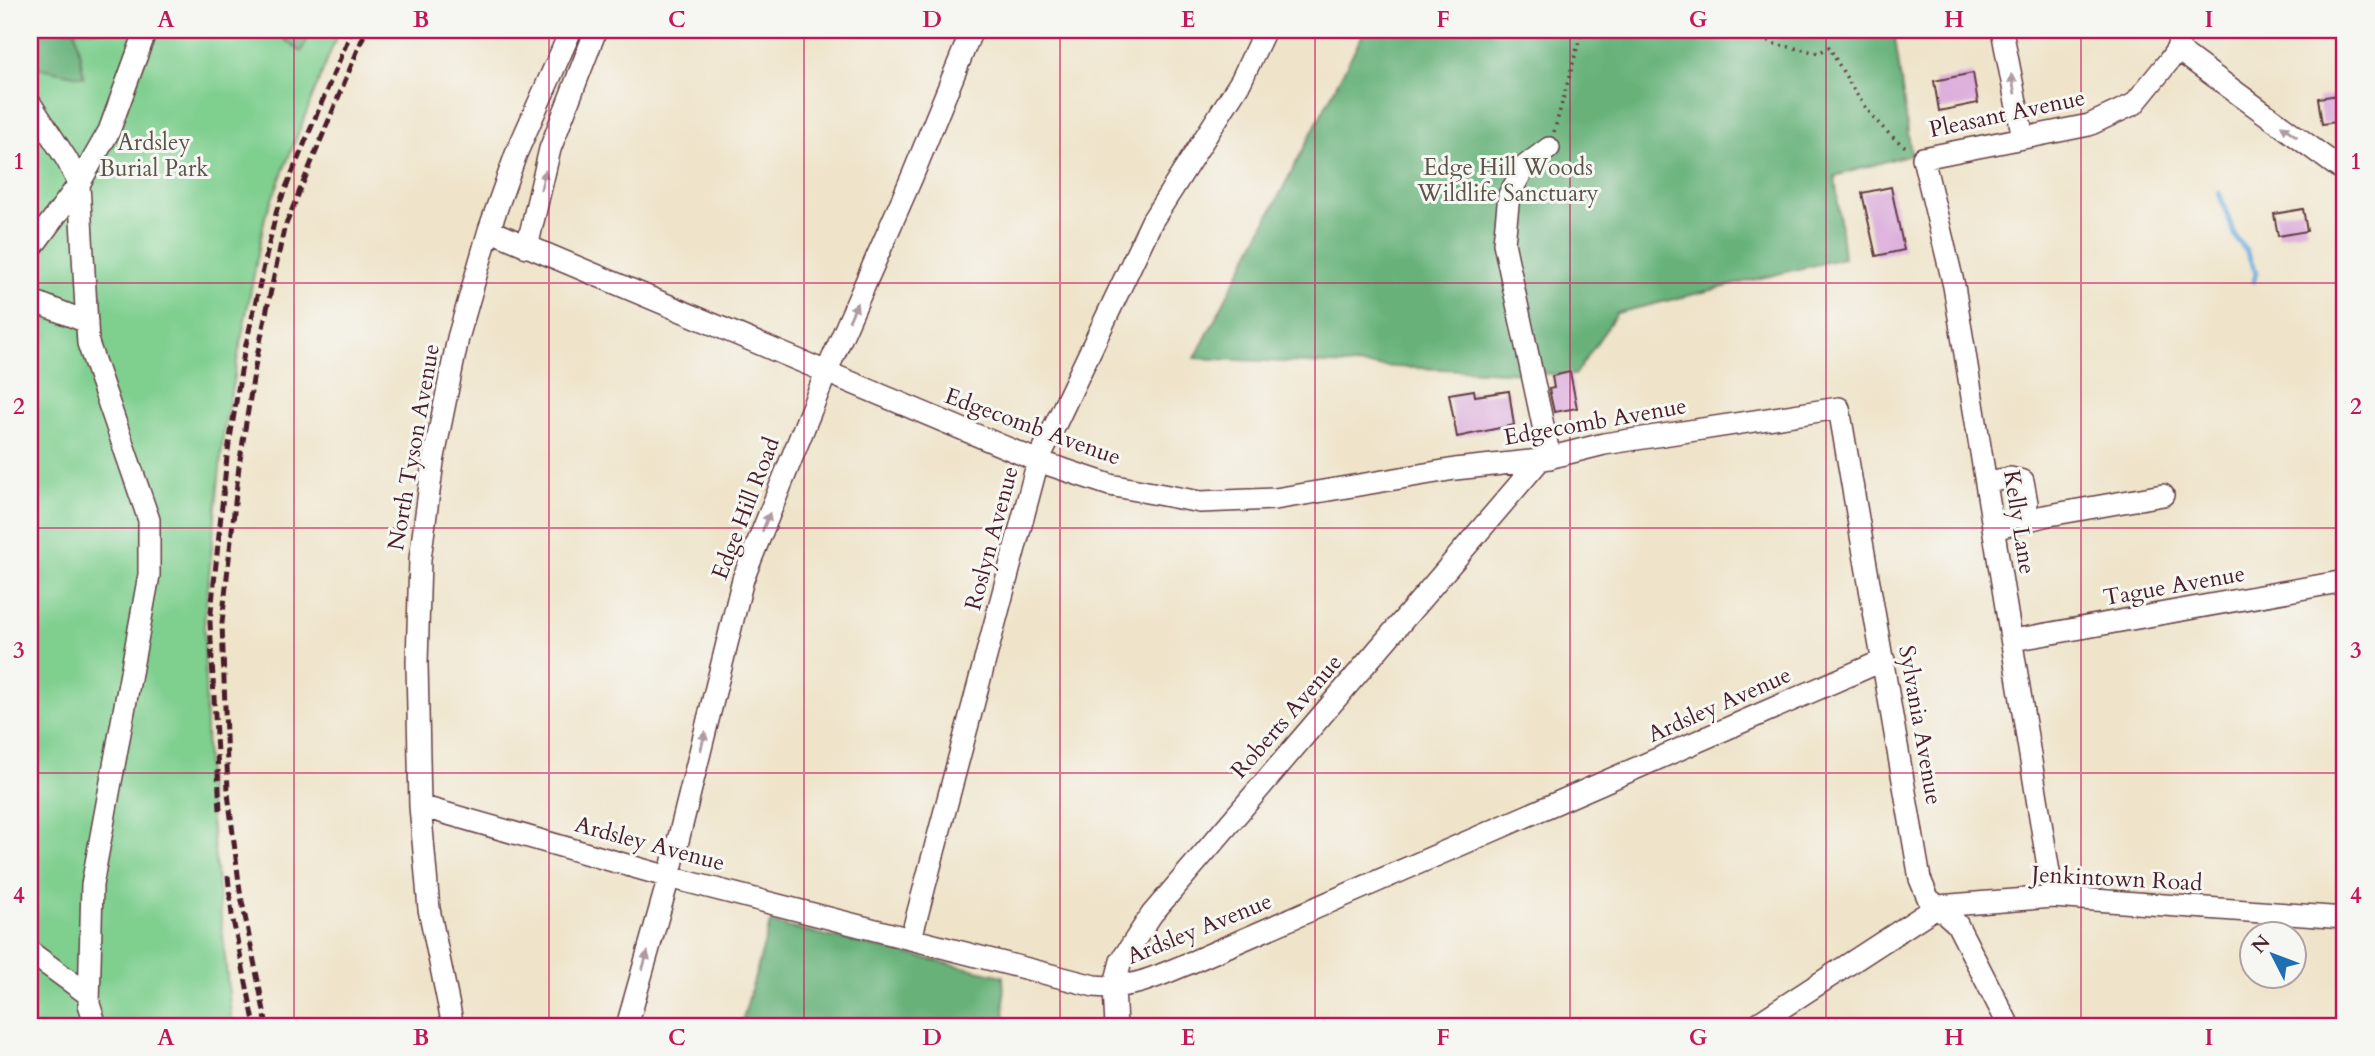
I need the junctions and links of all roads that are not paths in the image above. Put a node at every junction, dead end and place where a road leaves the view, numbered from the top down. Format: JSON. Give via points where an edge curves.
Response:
{"nodes":[{"id":1,"x":146,"y":30,"type":"edge"},
{"id":2,"x":571,"y":30,"type":"edge"},
{"id":3,"x":590,"y":30,"type":"edge"},
{"id":4,"x":596,"y":30,"type":"edge"},
{"id":5,"x":972,"y":30,"type":"edge"},
{"id":6,"x":1265,"y":30,"type":"edge"},
{"id":7,"x":2002,"y":30,"type":"edge"},
{"id":8,"x":2179,"y":39,"type":"edge"},
{"id":9,"x":557,"y":60,"type":"junction"},
{"id":10,"x":30,"y":103,"type":"edge"},
{"id":11,"x":2023,"y":138,"type":"junction"},
{"id":12,"x":1549,"y":148,"type":"road end"},
{"id":13,"x":1923,"y":158,"type":"joint"},
{"id":14,"x":2345,"y":164,"type":"edge"},
{"id":15,"x":79,"y":184,"type":"junction"},
{"id":16,"x":489,"y":230,"type":"junction"},
{"id":17,"x":527,"y":247,"type":"junction"},
{"id":18,"x":30,"y":250,"type":"edge"},
{"id":19,"x":30,"y":300,"type":"edge"},
{"id":20,"x":87,"y":322,"type":"junction"},
{"id":21,"x":826,"y":373,"type":"junction"},
{"id":22,"x":1839,"y":408,"type":"joint"},
{"id":23,"x":1545,"y":459,"type":"junction"},
{"id":24,"x":1038,"y":461,"type":"junction"},
{"id":25,"x":1986,"y":482,"type":"junction"},
{"id":26,"x":2163,"y":495,"type":"dead end"},
{"id":27,"x":2022,"y":522,"type":"junction"},
{"id":28,"x":1994,"y":529,"type":"junction"},
{"id":29,"x":2345,"y":581,"type":"edge"},
{"id":30,"x":2012,"y":640,"type":"junction"},
{"id":31,"x":1884,"y":660,"type":"junction"},
{"id":32,"x":420,"y":806,"type":"junction"},
{"id":33,"x":669,"y":877,"type":"junction"},
{"id":34,"x":2053,"y":897,"type":"junction"},
{"id":35,"x":1938,"y":906,"type":"junction"},
{"id":36,"x":2345,"y":919,"type":"edge"},
{"id":37,"x":911,"y":939,"type":"junction"},
{"id":38,"x":30,"y":952,"type":"edge"},
{"id":39,"x":1114,"y":988,"type":"junction"},
{"id":40,"x":89,"y":995,"type":"junction"},
{"id":41,"x":96,"y":1026,"type":"edge"},
{"id":42,"x":453,"y":1026,"type":"edge"},
{"id":43,"x":626,"y":1026,"type":"edge"},
{"id":44,"x":1116,"y":1026,"type":"edge"},
{"id":45,"x":1754,"y":1026,"type":"edge"},
{"id":46,"x":2009,"y":1026,"type":"edge"}],
"edges":[{"from":1,"to":15,"type":"street","via":[[109,131]]},
{"from":2,"to":9,"type":"street","name":"North Tyson Avenue"},
{"from":3,"to":9,"type":"street","name":"North Tyson Avenue"},
{"from":17,"to":4,"type":"street","one_way":true,"via":[[550,149]]},
{"from":21,"to":5,"type":"street","name":"Edge Hill Road","one_way":true},
{"from":6,"to":24,"type":"street","name":"Roslyn Avenue","via":[[1241,81],[1152,221]]},
{"from":11,"to":7,"type":"street","one_way":true},
{"from":8,"to":11,"type":"street","name":"Pleasant Avenue","via":[[2134,104],[2089,125]]},
{"from":14,"to":8,"type":"street","one_way":true,"via":[[2338,166]]},
{"from":9,"to":16,"type":"street","name":"North Tyson Avenue"},
{"from":10,"to":15,"type":"street"},
{"from":11,"to":13,"type":"street","name":"Pleasant Avenue"},
{"from":12,"to":23,"type":"street","via":[[1525,166],[1509,195],[1504,243]]},
{"from":13,"to":25,"type":"street","name":"Kelly Lane","via":[[1954,286]]},
{"from":15,"to":18,"type":"street"},
{"from":15,"to":20,"type":"street"},
{"from":16,"to":17,"type":"street","name":"Edgecomb Avenue"},
{"from":16,"to":32,"type":"street","name":"North Tyson Avenue","via":[[458,338],[433,462],[420,559]]},
{"from":17,"to":21,"type":"street","name":"Edgecomb Avenue"},
{"from":19,"to":20,"type":"street"},
{"from":20,"to":40,"type":"street","via":[[88,342],[149,520],[149,575],[92,885]]},
{"from":21,"to":24,"type":"street","name":"Edgecomb Avenue"},
{"from":33,"to":21,"type":"street","name":"Edge Hill Road","one_way":true,"via":[[743,579]]},
{"from":22,"to":23,"type":"street","name":"Edgecomb Avenue","via":[[1604,444]]},
{"from":22,"to":31,"type":"street","name":"Sylvania Avenue"},
{"from":23,"to":24,"type":"street","name":"Edgecomb Avenue","via":[[1275,499],[1199,502],[1111,485]]},
{"from":23,"to":39,"type":"street","name":"Roberts Avenue","via":[[1152,914],[1121,961]]},
{"from":24,"to":37,"type":"street","name":"Roslyn Avenue"},
{"from":25,"to":27,"type":"street","via":[[2023,481],[2027,503]]},
{"from":25,"to":28,"type":"street","name":"Kelly Lane"},
{"from":26,"to":27,"type":"street"},
{"from":27,"to":28,"type":"street"},
{"from":28,"to":30,"type":"street","name":"Kelly Lane"},
{"from":29,"to":30,"type":"street","name":"Tague Avenue"},
{"from":30,"to":34,"type":"street","name":"Kelly Lane"},
{"from":31,"to":35,"type":"street","name":"Sylvania Avenue","via":[[1920,879],[1928,898]]},
{"from":31,"to":39,"type":"street","name":"Ardsley Avenue","via":[[1192,962],[1138,985]]},
{"from":32,"to":33,"type":"street","name":"Ardsley Avenue"},
{"from":32,"to":42,"type":"street","name":"North Tyson Avenue","via":[[429,909]]},
{"from":33,"to":37,"type":"street","name":"Ardsley Avenue"},
{"from":43,"to":33,"type":"street","name":"Edge Hill Road","one_way":true},
{"from":34,"to":35,"type":"street","name":"Jenkintown Road"},
{"from":34,"to":36,"type":"street","name":"Jenkintown Road"},
{"from":35,"to":45,"type":"street","name":"Jenkintown Road"},
{"from":35,"to":46,"type":"street","name":"Sylvania Avenue","via":[[1957,924]]},
{"from":37,"to":39,"type":"street","name":"Ardsley Avenue"},
{"from":38,"to":40,"type":"street"},
{"from":39,"to":44,"type":"street","name":"Roberts Avenue"},
{"from":40,"to":41,"type":"street"}]}
